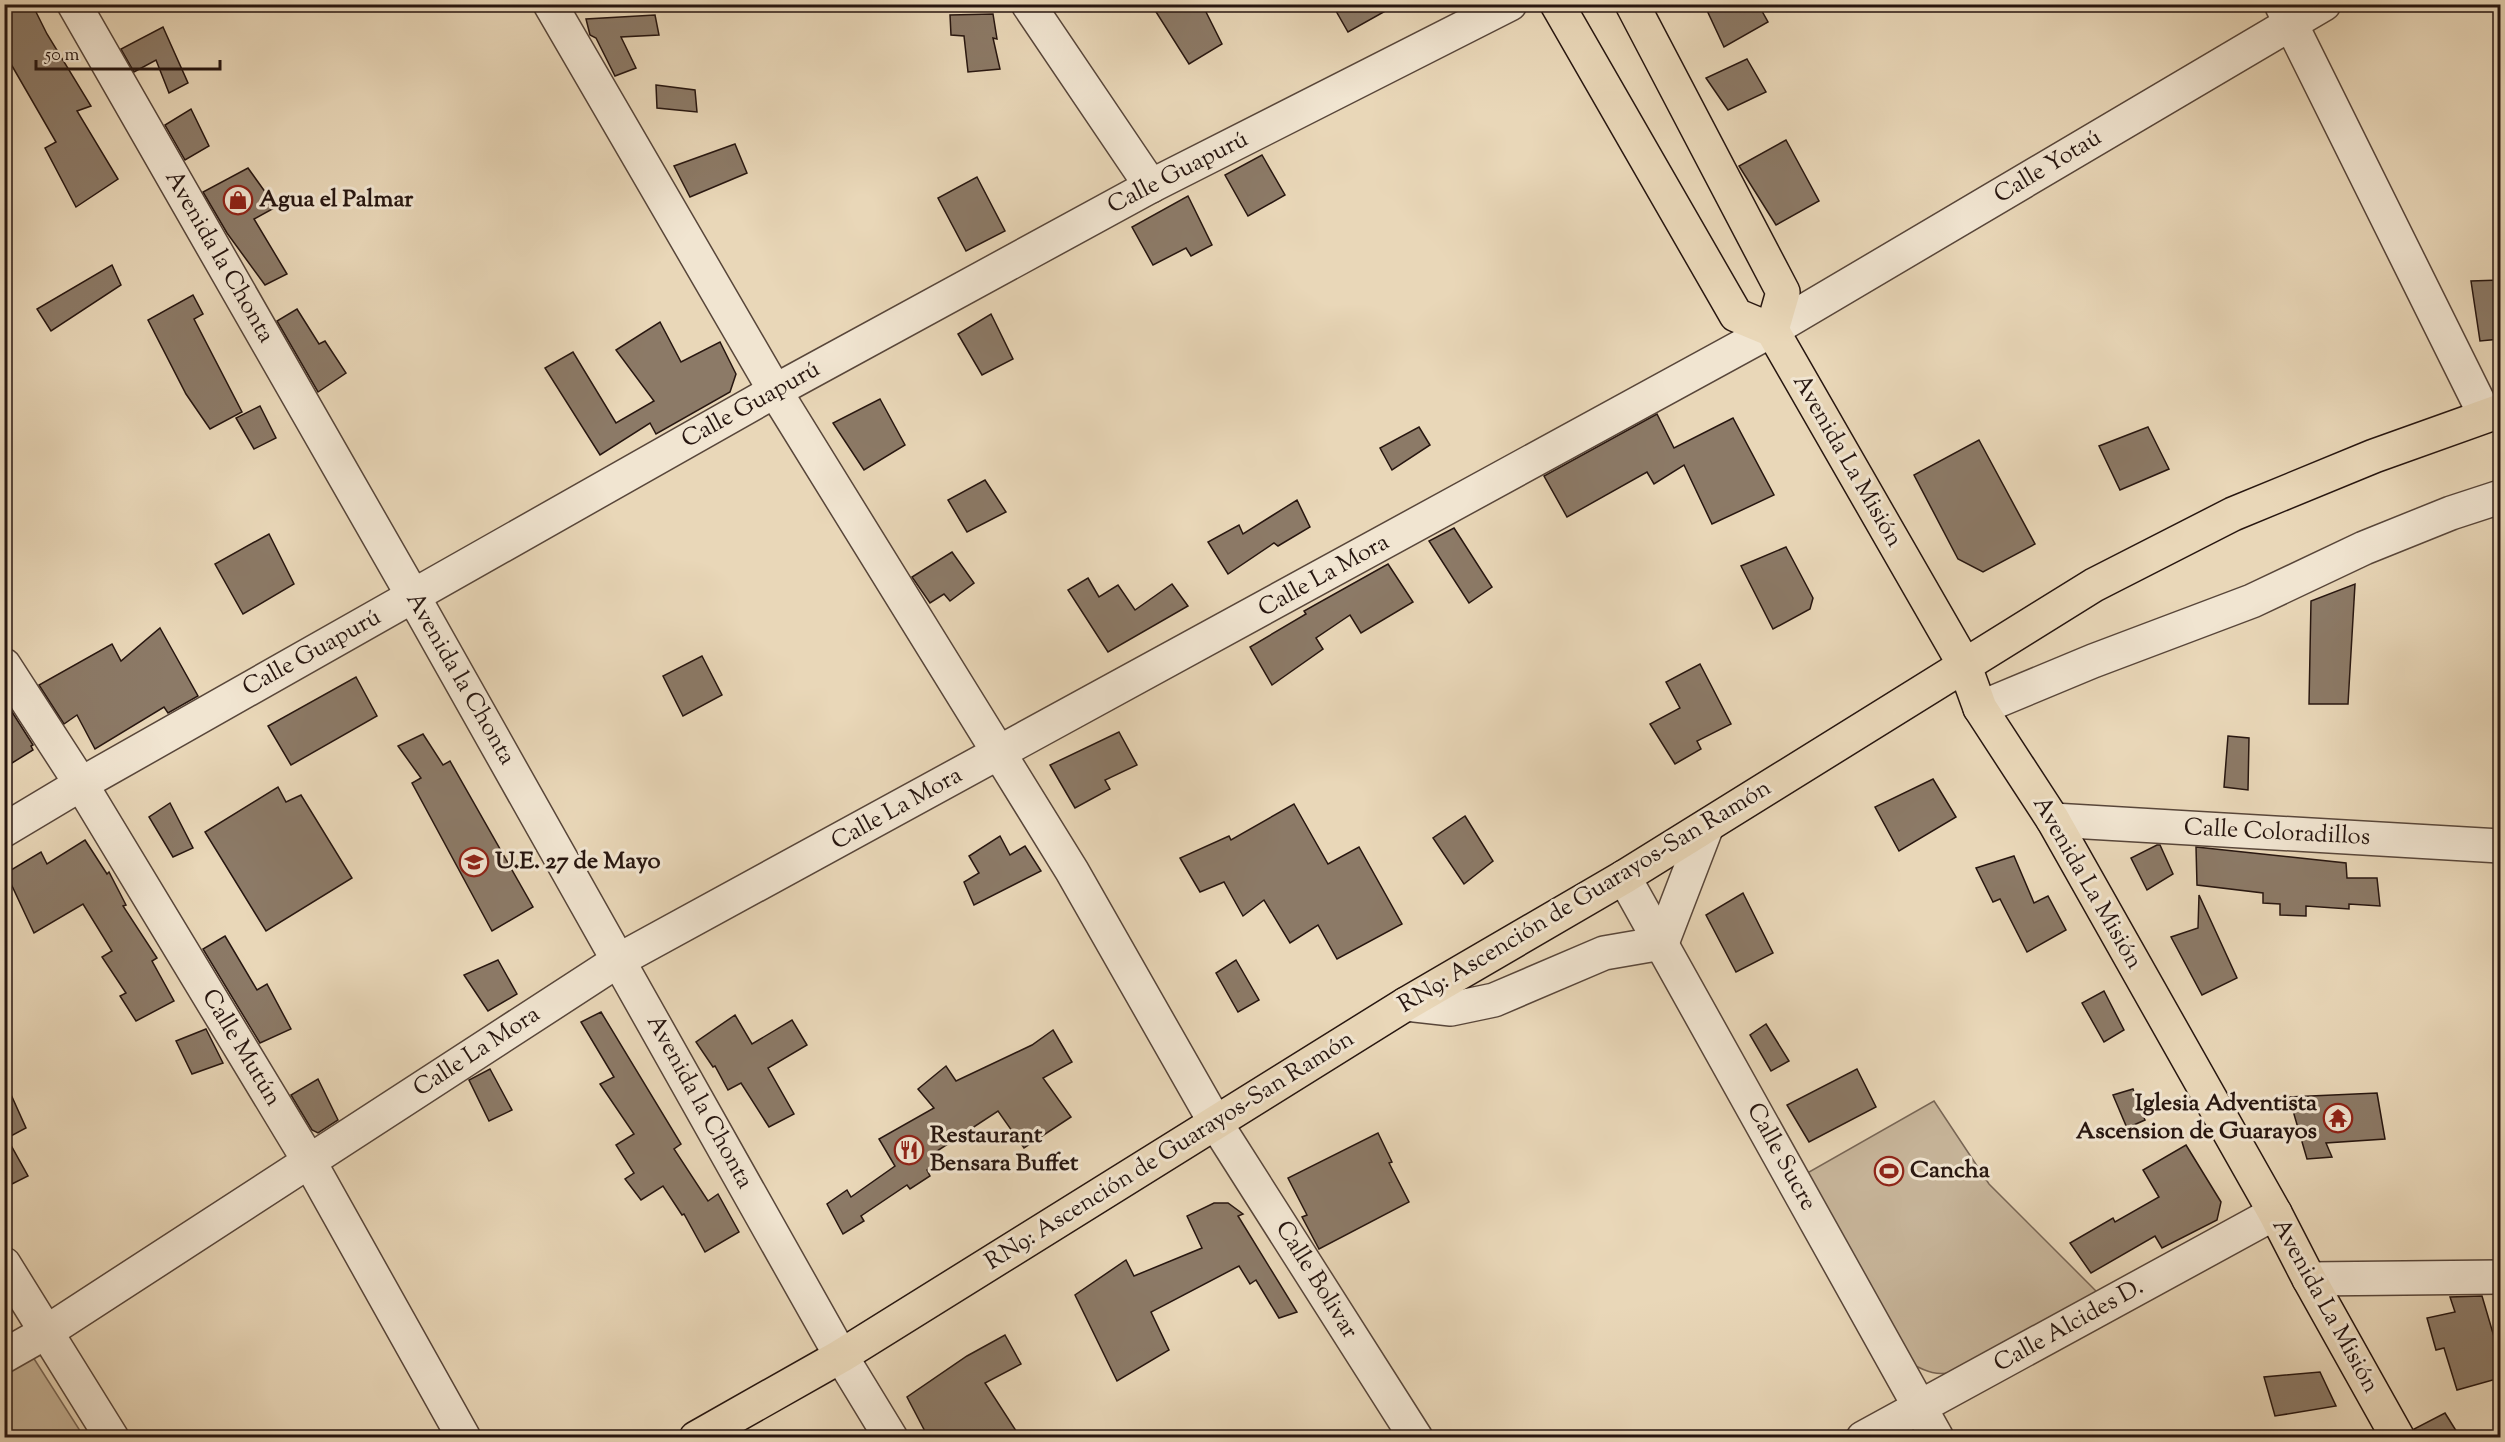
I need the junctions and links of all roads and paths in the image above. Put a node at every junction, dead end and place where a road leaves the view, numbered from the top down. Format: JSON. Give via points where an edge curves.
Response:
{"nodes":[{"id":1,"x":75,"y":4,"type":"edge"},
{"id":2,"x":550,"y":4,"type":"edge"},
{"id":3,"x":1028,"y":4,"type":"edge"},
{"id":4,"x":1510,"y":4,"type":"edge"},
{"id":5,"x":1557,"y":4,"type":"edge"},
{"id":6,"x":1632,"y":4,"type":"edge"},
{"id":7,"x":2324,"y":4,"type":"edge"},
{"id":8,"x":2286,"y":14,"type":"edge"},
{"id":9,"x":1151,"y":186,"type":"junction"},
{"id":10,"x":1772,"y":330,"type":"junction"},
{"id":11,"x":775,"y":391,"type":"junction"},
{"id":12,"x":2493,"y":413,"type":"edge"},
{"id":13,"x":2500,"y":497,"type":"edge"},
{"id":14,"x":413,"y":596,"type":"junction"},
{"id":15,"x":1964,"y":664,"type":"junction"},
{"id":16,"x":4,"y":665,"type":"edge"},
{"id":17,"x":1980,"y":708,"type":"junction"},
{"id":18,"x":999,"y":753,"type":"junction"},
{"id":19,"x":81,"y":784,"type":"junction"},
{"id":20,"x":2053,"y":820,"type":"junction"},
{"id":21,"x":1707,"y":826,"type":"junction"},
{"id":22,"x":4,"y":830,"type":"edge"},
{"id":23,"x":2500,"y":846,"type":"edge"},
{"id":24,"x":1624,"y":877,"type":"junction"},
{"id":25,"x":1662,"y":943,"type":"junction"},
{"id":26,"x":619,"y":960,"type":"junction"},
{"id":27,"x":1406,"y":1004,"type":"junction"},
{"id":28,"x":1215,"y":1122,"type":"junction"},
{"id":29,"x":309,"y":1161,"type":"junction"},
{"id":30,"x":2275,"y":1213,"type":"junction"},
{"id":31,"x":4,"y":1264,"type":"edge"},
{"id":32,"x":2500,"y":1276,"type":"edge"},
{"id":33,"x":2309,"y":1280,"type":"junction"},
{"id":34,"x":48,"y":1331,"type":"junction"},
{"id":35,"x":4,"y":1356,"type":"edge"},
{"id":36,"x":840,"y":1356,"type":"junction"},
{"id":37,"x":1919,"y":1408,"type":"junction"},
{"id":38,"x":112,"y":1437,"type":"edge"},
{"id":39,"x":464,"y":1437,"type":"edge"},
{"id":40,"x":696,"y":1437,"type":"edge"},
{"id":41,"x":891,"y":1437,"type":"edge"},
{"id":42,"x":1416,"y":1437,"type":"edge"},
{"id":43,"x":1863,"y":1437,"type":"edge"},
{"id":44,"x":1937,"y":1437,"type":"edge"},
{"id":45,"x":2398,"y":1437,"type":"edge"}],
"edges":[{"from":1,"to":14,"type":"street","name":"Avenida la Chonta"},
{"from":2,"to":11,"type":"street","name":"Calle Bolivar"},
{"from":3,"to":9,"type":"street"},
{"from":4,"to":9,"type":"street","name":"Calle Guapurú"},
{"from":5,"to":10,"type":"main road","via":[[1736,315]]},
{"from":6,"to":10,"type":"main road","via":[[1783,292]]},
{"from":7,"to":8,"type":"street","name":"Calle Yotaú"},
{"from":8,"to":10,"type":"street","name":"Calle Yotaú"},
{"from":8,"to":12,"type":"street"},
{"from":9,"to":11,"type":"street","name":"Calle Guapurú"},
{"from":10,"to":15,"type":"main road","name":"Avenida La Misión"},
{"from":10,"to":18,"type":"street","name":"Calle La Mora"},
{"from":11,"to":14,"type":"street","name":"Calle Guapurú"},
{"from":11,"to":18,"type":"street","name":"Calle Bolivar"},
{"from":12,"to":15,"type":"main road","name":"RN9: Ascención de Guarayos-San Ramón","via":[[2374,456],[2233,514],[2094,585]]},
{"from":13,"to":17,"type":"street","via":[[2397,535],[2252,601]]},
{"from":14,"to":19,"type":"street","name":"Calle Guapurú"},
{"from":14,"to":26,"type":"street","name":"Avenida la Chonta"},
{"from":15,"to":17,"type":"main road","name":"Avenida La Misión"},
{"from":15,"to":21,"type":"main road","name":"RN9: Ascención de Guarayos-San Ramón"},
{"from":16,"to":19,"type":"street","name":"Calle Mutún"},
{"from":17,"to":20,"type":"main road","name":"Avenida La Misión"},
{"from":18,"to":26,"type":"street","name":"Calle La Mora"},
{"from":18,"to":28,"type":"street","name":"Calle Bolivar","via":[[1072,871]]},
{"from":19,"to":22,"type":"street","name":"Calle Guapurú"},
{"from":19,"to":29,"type":"street","name":"Calle Mutún"},
{"from":20,"to":23,"type":"street","name":"Calle Coloradillos"},
{"from":20,"to":30,"type":"main road","name":"Avenida La Misión"},
{"from":21,"to":24,"type":"main road","name":"RN9: Ascención de Guarayos-San Ramón"},
{"from":21,"to":25,"type":"street"},
{"from":24,"to":25,"type":"street","name":"Calle Sucre"},
{"from":24,"to":27,"type":"main road","name":"RN9: Ascención de Guarayos-San Ramón"},
{"from":25,"to":27,"type":"street","via":[[1604,953],[1494,1000],[1450,1009]]},
{"from":25,"to":37,"type":"street","name":"Calle Sucre"},
{"from":26,"to":29,"type":"street","name":"Calle La Mora"},
{"from":26,"to":36,"type":"street","name":"Avenida la Chonta"},
{"from":27,"to":28,"type":"main road","name":"RN9: Ascención de Guarayos-San Ramón"},
{"from":28,"to":36,"type":"main road","name":"RN9: Ascención de Guarayos-San Ramón"},
{"from":28,"to":42,"type":"street","name":"Calle Bolivar"},
{"from":29,"to":34,"type":"street","name":"Calle La Mora"},
{"from":29,"to":39,"type":"street","name":"Calle Mutún"},
{"from":30,"to":33,"type":"main road","name":"Avenida La Misión"},
{"from":30,"to":37,"type":"street","name":"Calle Alcides D."},
{"from":31,"to":34,"type":"street"},
{"from":32,"to":33,"type":"street"},
{"from":33,"to":45,"type":"main road","name":"Avenida La Misión"},
{"from":34,"to":35,"type":"street","name":"Calle La Mora"},
{"from":34,"to":38,"type":"street"},
{"from":36,"to":40,"type":"main road","name":"RN9: Ascención de Guarayos-San Ramón"},
{"from":36,"to":41,"type":"street","name":"Avenida la Chonta"},
{"from":37,"to":43,"type":"street","name":"Calle Alcides D."},
{"from":37,"to":44,"type":"street","name":"Calle Sucre"}]}
